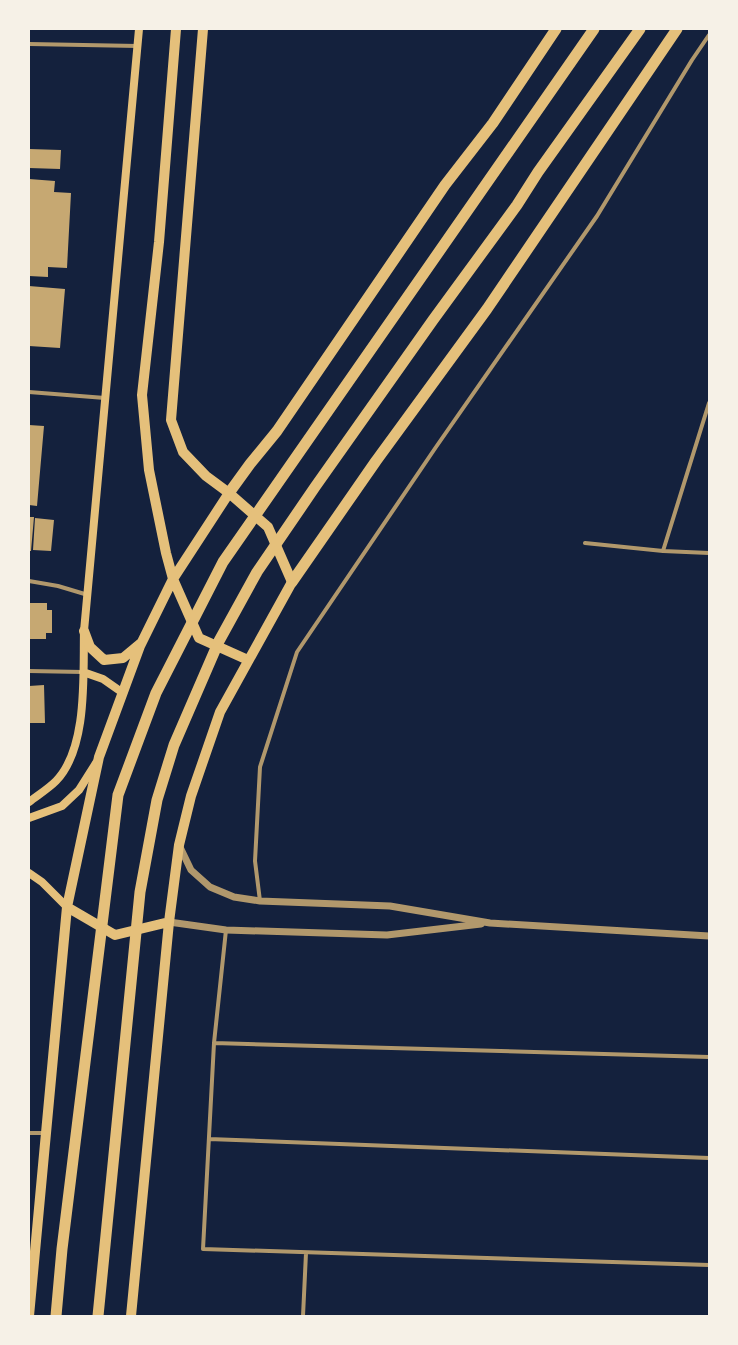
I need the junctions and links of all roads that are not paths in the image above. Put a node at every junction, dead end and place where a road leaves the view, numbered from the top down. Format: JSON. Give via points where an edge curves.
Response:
{"nodes":[{"id":1,"x":139,"y":29,"type":"edge"},
{"id":2,"x":176,"y":29,"type":"edge"},
{"id":3,"x":203,"y":29,"type":"edge"},
{"id":4,"x":556,"y":29,"type":"edge"},
{"id":5,"x":594,"y":29,"type":"edge"},
{"id":6,"x":640,"y":29,"type":"edge"},
{"id":7,"x":677,"y":29,"type":"edge"},
{"id":8,"x":709,"y":35,"type":"edge"},
{"id":9,"x":29,"y":44,"type":"edge"},
{"id":10,"x":138,"y":46,"type":"junction"},
{"id":11,"x":29,"y":392,"type":"edge"},
{"id":12,"x":105,"y":398,"type":"junction"},
{"id":13,"x":709,"y":403,"type":"edge"},
{"id":14,"x":229,"y":493,"type":"junction"},
{"id":15,"x":586,"y":543,"type":"dead end"},
{"id":16,"x":663,"y":551,"type":"junction"},
{"id":17,"x":709,"y":553,"type":"edge"},
{"id":18,"x":173,"y":579,"type":"junction"},
{"id":19,"x":29,"y":581,"type":"edge"},
{"id":20,"x":292,"y":582,"type":"junction"},
{"id":21,"x":88,"y":595,"type":"junction"},
{"id":22,"x":84,"y":631,"type":"junction"},
{"id":23,"x":142,"y":642,"type":"junction"},
{"id":24,"x":248,"y":660,"type":"junction"},
{"id":25,"x":29,"y":671,"type":"edge"},
{"id":26,"x":83,"y":672,"type":"junction"},
{"id":27,"x":123,"y":693,"type":"junction"},
{"id":28,"x":99,"y":757,"type":"junction"},
{"id":29,"x":29,"y":802,"type":"edge"},
{"id":30,"x":29,"y":818,"type":"edge"},
{"id":31,"x":179,"y":845,"type":"junction"},
{"id":32,"x":29,"y":873,"type":"edge"},
{"id":33,"x":260,"y":901,"type":"junction"},
{"id":34,"x":67,"y":907,"type":"junction"},
{"id":35,"x":168,"y":922,"type":"junction"},
{"id":36,"x":490,"y":923,"type":"junction"},
{"id":37,"x":226,"y":930,"type":"junction"},
{"id":38,"x":709,"y":936,"type":"edge"},
{"id":39,"x":214,"y":1043,"type":"junction"},
{"id":40,"x":709,"y":1057,"type":"edge"},
{"id":41,"x":46,"y":1132,"type":"junction"},
{"id":42,"x":29,"y":1133,"type":"edge"},
{"id":43,"x":209,"y":1139,"type":"junction"},
{"id":44,"x":709,"y":1158,"type":"edge"},
{"id":45,"x":306,"y":1252,"type":"junction"},
{"id":46,"x":709,"y":1265,"type":"edge"},
{"id":47,"x":30,"y":1316,"type":"edge"},
{"id":48,"x":56,"y":1316,"type":"edge"},
{"id":49,"x":98,"y":1316,"type":"edge"},
{"id":50,"x":131,"y":1316,"type":"edge"},
{"id":51,"x":303,"y":1316,"type":"edge"}],
"edges":[{"from":1,"to":10,"type":"main road"},
{"from":2,"to":18,"type":"main road","via":[[159,242],[142,395],[149,470]]},
{"from":3,"to":14,"type":"main road","via":[[171,420],[182,452],[206,476]]},
{"from":4,"to":14,"type":"highway","via":[[493,123],[445,185],[277,431]]},
{"from":5,"to":48,"type":"highway","via":[[223,562],[156,693],[118,795]]},
{"from":6,"to":49,"type":"highway","via":[[319,480],[257,572],[219,641],[174,745],[157,800],[140,892]]},
{"from":7,"to":20,"type":"highway","via":[[487,309]]},
{"from":8,"to":33,"type":"street","via":[[598,216],[440,440],[296,652],[260,767],[256,861]]},
{"from":9,"to":10,"type":"street"},
{"from":10,"to":12,"type":"main road"},
{"from":11,"to":12,"type":"street"},
{"from":12,"to":21,"type":"main road"},
{"from":13,"to":16,"type":"street"},
{"from":14,"to":18,"type":"main road"},
{"from":14,"to":20,"type":"main road","via":[[268,527]]},
{"from":15,"to":16,"type":"street"},
{"from":16,"to":17,"type":"street"},
{"from":18,"to":23,"type":"main road"},
{"from":18,"to":24,"type":"main road","via":[[199,638]]},
{"from":19,"to":21,"type":"street"},
{"from":20,"to":24,"type":"main road"},
{"from":21,"to":22,"type":"main road"},
{"from":22,"to":23,"type":"main road","via":[[90,647],[104,660],[123,658]]},
{"from":22,"to":26,"type":"main road"},
{"from":23,"to":27,"type":"main road"},
{"from":24,"to":31,"type":"main road","via":[[220,712],[191,796]]},
{"from":25,"to":26,"type":"street"},
{"from":26,"to":27,"type":"main road","via":[[103,679]]},
{"from":26,"to":29,"type":"main road","via":[[83,698],[70,760],[56,781]]},
{"from":27,"to":28,"type":"main road"},
{"from":28,"to":30,"type":"main road","via":[[79,790],[62,806]]},
{"from":28,"to":34,"type":"main road"},
{"from":31,"to":33,"type":"street","via":[[192,870],[210,886],[234,896]]},
{"from":31,"to":35,"type":"main road"},
{"from":32,"to":34,"type":"main road"},
{"from":33,"to":36,"type":"street","via":[[390,906]]},
{"from":34,"to":35,"type":"main road","via":[[115,935]]},
{"from":34,"to":41,"type":"main road"},
{"from":35,"to":37,"type":"street"},
{"from":35,"to":50,"type":"main road"},
{"from":36,"to":37,"type":"street","via":[[387,935]]},
{"from":36,"to":38,"type":"street"},
{"from":37,"to":39,"type":"street"},
{"from":39,"to":40,"type":"street"},
{"from":39,"to":43,"type":"street"},
{"from":41,"to":42,"type":"street"},
{"from":41,"to":47,"type":"main road"},
{"from":43,"to":44,"type":"street"},
{"from":43,"to":45,"type":"street","via":[[203,1249]]},
{"from":45,"to":46,"type":"street"},
{"from":45,"to":51,"type":"street"}]}
